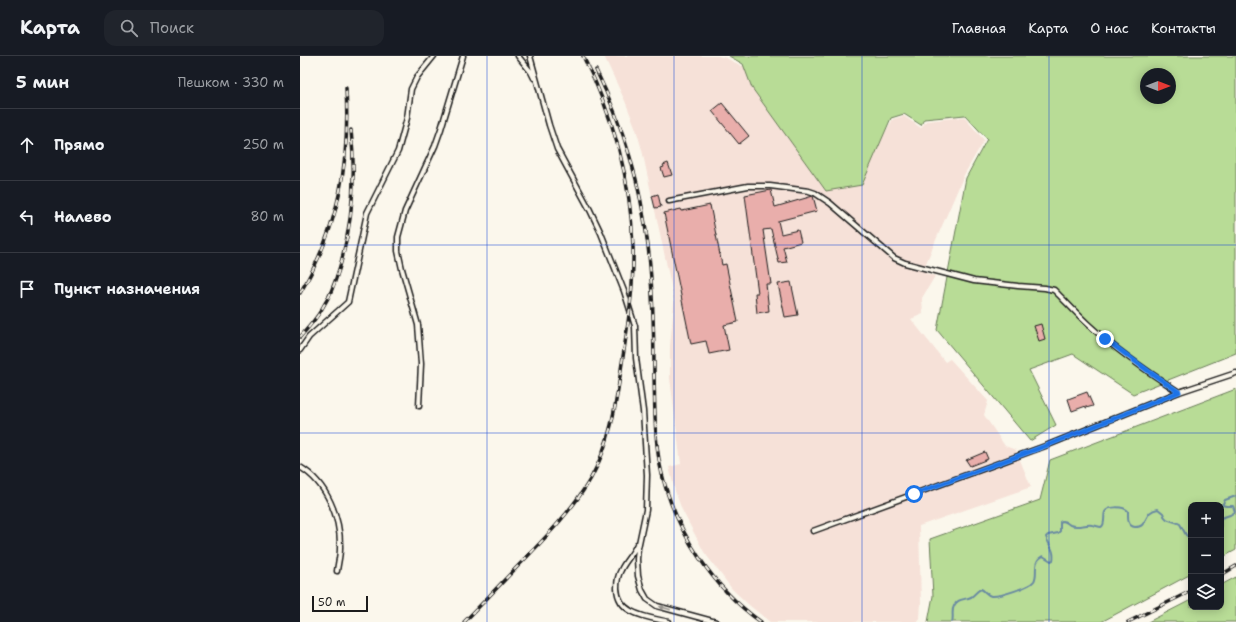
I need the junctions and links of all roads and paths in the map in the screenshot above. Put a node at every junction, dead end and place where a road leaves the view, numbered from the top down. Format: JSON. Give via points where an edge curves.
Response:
{"nodes":[{"id":1,"x":434,"y":56,"type":"edge"},
{"id":2,"x":464,"y":56,"type":"edge"},
{"id":3,"x":518,"y":56,"type":"edge"},
{"id":4,"x":530,"y":56,"type":"edge"},
{"id":5,"x":538,"y":85,"type":"junction"},
{"id":6,"x":669,"y":201,"type":"dead end"},
{"id":7,"x":300,"y":350,"type":"edge"},
{"id":8,"x":1236,"y":373,"type":"edge"},
{"id":9,"x":1179,"y":392,"type":"junction"},
{"id":10,"x":420,"y":406,"type":"dead end"},
{"id":11,"x":300,"y":467,"type":"edge"},
{"id":12,"x":813,"y":531,"type":"dead end"},
{"id":13,"x":641,"y":537,"type":"junction"},
{"id":14,"x":337,"y":571,"type":"dead end"},
{"id":15,"x":669,"y":622,"type":"edge"},
{"id":16,"x":716,"y":622,"type":"edge"}],
"edges":[{"from":1,"to":7,"type":"lane","via":[[416,77],[411,89],[407,118],[398,151],[367,213],[348,302],[310,337]]},
{"from":2,"to":10,"type":"lane","via":[[439,135],[405,211],[398,237],[402,269],[418,325],[421,364]]},
{"from":3,"to":5,"type":"lane"},
{"from":4,"to":5,"type":"lane"},
{"from":5,"to":13,"type":"lane","via":[[548,125],[601,233],[633,314],[647,475],[646,510]]},
{"from":6,"to":9,"type":"lane","via":[[759,185],[815,193],[839,210],[894,258],[905,263],[974,281],[1054,290],[1105,339]]},
{"from":8,"to":9,"type":"lane"},
{"from":9,"to":12,"type":"lane","via":[[1048,445]]},
{"from":11,"to":14,"type":"lane","via":[[325,492],[334,508],[339,528],[340,549]]},
{"from":13,"to":15,"type":"lane","via":[[621,569],[618,594],[630,612]]},
{"from":16,"to":13,"type":"lane","one_way":true,"via":[[657,606],[647,599],[642,590],[638,571],[638,548]]}]}
